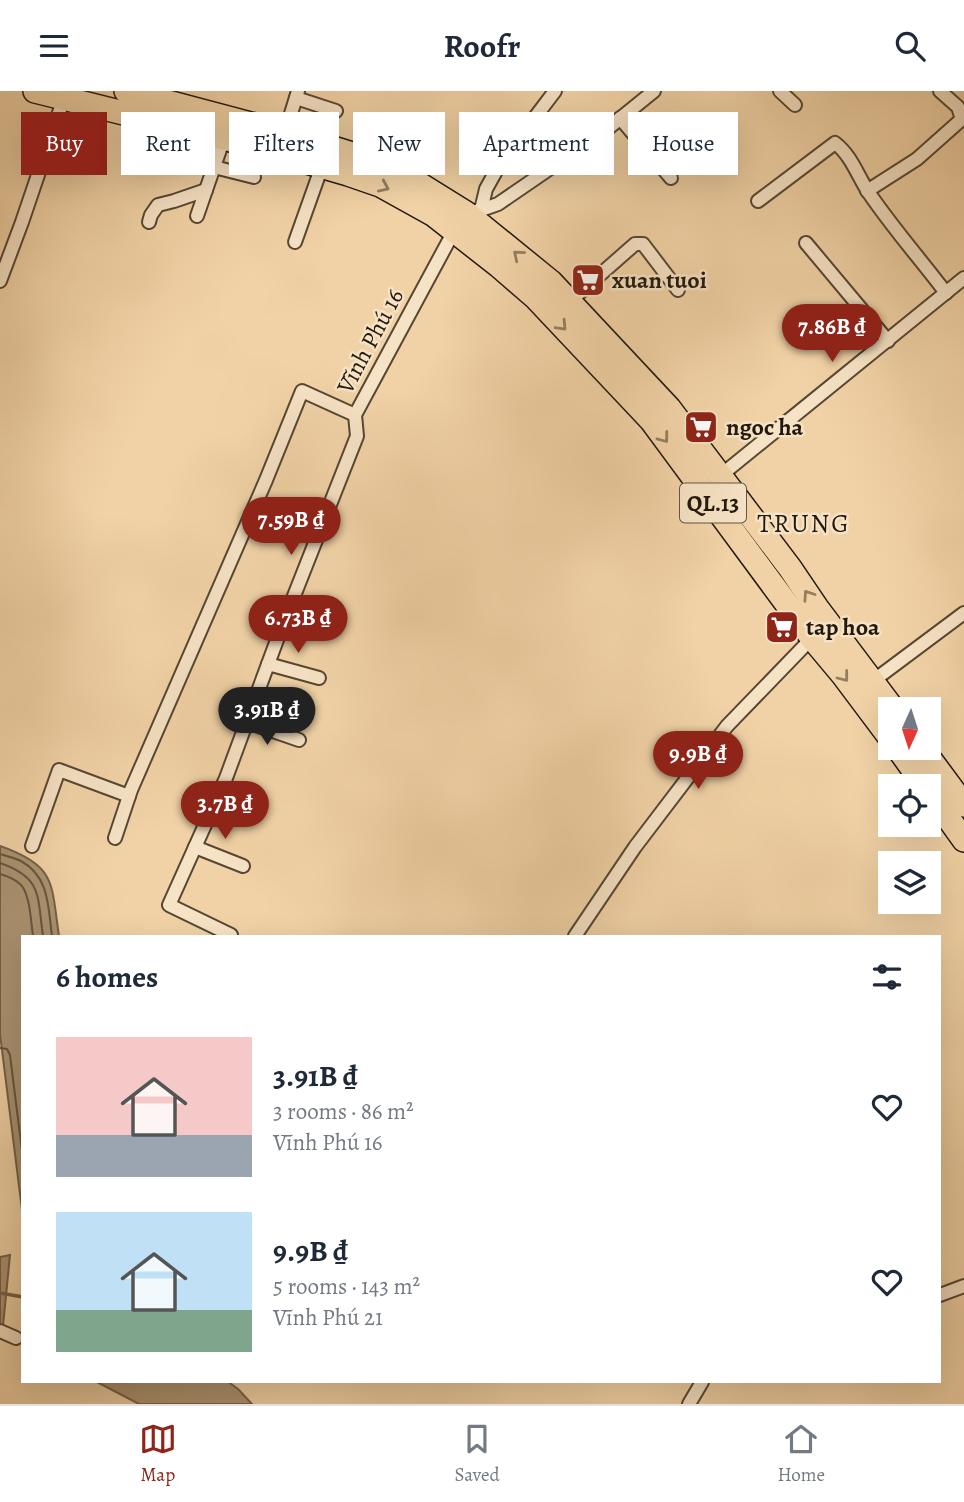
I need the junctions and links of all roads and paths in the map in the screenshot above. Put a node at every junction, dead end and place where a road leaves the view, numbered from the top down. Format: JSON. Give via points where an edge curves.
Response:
{"nodes":[{"id":1,"x":35,"y":91,"type":"edge"},
{"id":2,"x":126,"y":91,"type":"edge"},
{"id":3,"x":555,"y":91,"type":"edge"},
{"id":4,"x":654,"y":91,"type":"edge"},
{"id":5,"x":780,"y":91,"type":"edge"},
{"id":6,"x":940,"y":91,"type":"edge"},
{"id":7,"x":297,"y":94,"type":"edge"},
{"id":8,"x":65,"y":95,"type":"edge"},
{"id":9,"x":795,"y":105,"type":"dead end"},
{"id":10,"x":336,"y":111,"type":"dead end"},
{"id":11,"x":291,"y":112,"type":"edge"},
{"id":12,"x":229,"y":118,"type":"edge"},
{"id":13,"x":620,"y":118,"type":"junction"},
{"id":14,"x":224,"y":138,"type":"junction"},
{"id":15,"x":229,"y":139,"type":"edge"},
{"id":16,"x":339,"y":150,"type":"edge"},
{"id":17,"x":215,"y":164,"type":"edge"},
{"id":18,"x":215,"y":167,"type":"edge"},
{"id":19,"x":339,"y":171,"type":"edge"},
{"id":20,"x":211,"y":175,"type":"edge"},
{"id":21,"x":319,"y":175,"type":"edge"},
{"id":22,"x":254,"y":177,"type":"dead end"},
{"id":23,"x":671,"y":178,"type":"dead end"},
{"id":24,"x":206,"y":190,"type":"junction"},
{"id":25,"x":867,"y":191,"type":"junction"},
{"id":26,"x":758,"y":201,"type":"dead end"},
{"id":27,"x":197,"y":216,"type":"dead end"},
{"id":28,"x":467,"y":218,"type":"junction"},
{"id":29,"x":149,"y":222,"type":"dead end"},
{"id":30,"x":295,"y":242,"type":"dead end"},
{"id":31,"x":806,"y":243,"type":"dead end"},
{"id":32,"x":964,"y":278,"type":"edge"},
{"id":33,"x":0,"y":281,"type":"edge"},
{"id":34,"x":678,"y":291,"type":"dead end"},
{"id":35,"x":946,"y":293,"type":"junction"},
{"id":36,"x":569,"y":302,"type":"junction"},
{"id":37,"x":888,"y":341,"type":"junction"},
{"id":38,"x":355,"y":415,"type":"junction"},
{"id":39,"x":720,"y":476,"type":"junction"},
{"id":40,"x":964,"y":613,"type":"edge"},
{"id":41,"x":820,"y":631,"type":"junction"},
{"id":42,"x":268,"y":664,"type":"junction"},
{"id":43,"x":319,"y":678,"type":"dead end"},
{"id":44,"x":873,"y":681,"type":"junction"},
{"id":45,"x":884,"y":697,"type":"edge"},
{"id":46,"x":247,"y":722,"type":"junction"},
{"id":47,"x":878,"y":722,"type":"edge"},
{"id":48,"x":299,"y":740,"type":"dead end"},
{"id":49,"x":931,"y":760,"type":"edge"},
{"id":50,"x":221,"y":790,"type":"junction"},
{"id":51,"x":129,"y":796,"type":"junction"},
{"id":52,"x":256,"y":805,"type":"dead end"},
{"id":53,"x":964,"y":805,"type":"edge"},
{"id":54,"x":941,"y":808,"type":"edge"},
{"id":55,"x":115,"y":838,"type":"dead end"},
{"id":56,"x":964,"y":840,"type":"edge"},
{"id":57,"x":32,"y":846,"type":"dead end"},
{"id":58,"x":195,"y":847,"type":"junction"},
{"id":59,"x":243,"y":866,"type":"dead end"},
{"id":60,"x":231,"y":935,"type":"dead end"},
{"id":61,"x":576,"y":935,"type":"edge"},
{"id":62,"x":964,"y":1286,"type":"edge"},
{"id":63,"x":941,"y":1291,"type":"edge"},
{"id":64,"x":0,"y":1331,"type":"edge"},
{"id":65,"x":16,"y":1338,"type":"dead end"},
{"id":66,"x":701,"y":1383,"type":"edge"},
{"id":67,"x":689,"y":1404,"type":"edge"}],
"edges":[{"from":1,"to":8,"type":"highway","number":"QL.13"},
{"from":2,"to":12,"type":"highway","number":"QL.13"},
{"from":3,"to":28,"type":"street","name":"Vĩnh Phú 16","via":[[501,162]]},
{"from":4,"to":13,"type":"street"},
{"from":5,"to":9,"type":"street"},
{"from":6,"to":25,"type":"street","via":[[958,107],[962,119],[917,159]]},
{"from":7,"to":10,"type":"street"},
{"from":7,"to":11,"type":"street"},
{"from":8,"to":14,"type":"highway","number":"QL.13"},
{"from":8,"to":33,"type":"street"},
{"from":13,"to":23,"type":"street"},
{"from":13,"to":28,"type":"street","via":[[498,204]]},
{"from":14,"to":15,"type":"highway","number":"QL.13"},
{"from":14,"to":17,"type":"street"},
{"from":16,"to":28,"type":"highway","number":"QL.13","via":[[421,185]]},
{"from":18,"to":22,"type":"street"},
{"from":19,"to":28,"type":"highway","number":"QL.13","one_way":true,"via":[[388,189],[434,215]]},
{"from":20,"to":24,"type":"street"},
{"from":21,"to":30,"type":"street"},
{"from":24,"to":27,"type":"street"},
{"from":24,"to":29,"type":"street","via":[[158,205]]},
{"from":25,"to":26,"type":"street","via":[[835,143]]},
{"from":25,"to":35,"type":"street"},
{"from":36,"to":28,"type":"highway","number":"QL.13","one_way":true,"via":[[551,282]]},
{"from":28,"to":38,"type":"street","name":"Vĩnh Phú 16"},
{"from":28,"to":41,"type":"highway","number":"QL.13","one_way":true,"via":[[499,266],[536,298],[651,420]]},
{"from":31,"to":37,"type":"street"},
{"from":32,"to":35,"type":"street"},
{"from":34,"to":36,"type":"street","via":[[643,244],[635,244]]},
{"from":35,"to":37,"type":"street"},
{"from":36,"to":39,"type":"highway","number":"QL.13","via":[[669,408]]},
{"from":37,"to":39,"type":"street"},
{"from":38,"to":42,"type":"street","name":"Vĩnh Phú 16","via":[[356,436]]},
{"from":38,"to":51,"type":"street","via":[[302,391]]},
{"from":41,"to":39,"type":"highway","number":"QL.13","one_way":true,"via":[[790,568]]},
{"from":40,"to":44,"type":"street"},
{"from":41,"to":44,"type":"highway","number":"QL.13"},
{"from":41,"to":47,"type":"highway","number":"QL.13","one_way":true,"via":[[840,672]]},
{"from":41,"to":61,"type":"street","via":[[727,726],[635,847]]},
{"from":42,"to":43,"type":"street"},
{"from":42,"to":46,"type":"street","name":"Vĩnh Phú 16"},
{"from":44,"to":45,"type":"highway","number":"QL.13"},
{"from":46,"to":48,"type":"street"},
{"from":46,"to":50,"type":"street","name":"Vĩnh Phú 16"},
{"from":49,"to":53,"type":"highway"},
{"from":50,"to":52,"type":"street"},
{"from":50,"to":58,"type":"street","name":"Vĩnh Phú 16"},
{"from":51,"to":55,"type":"street"},
{"from":51,"to":57,"type":"street","via":[[59,770]]},
{"from":54,"to":56,"type":"highway"},
{"from":58,"to":59,"type":"street"},
{"from":58,"to":60,"type":"street","name":"Vĩnh Phú 16","via":[[169,905]]},
{"from":62,"to":63,"type":"street"},
{"from":64,"to":65,"type":"street"},
{"from":66,"to":67,"type":"street"}]}
